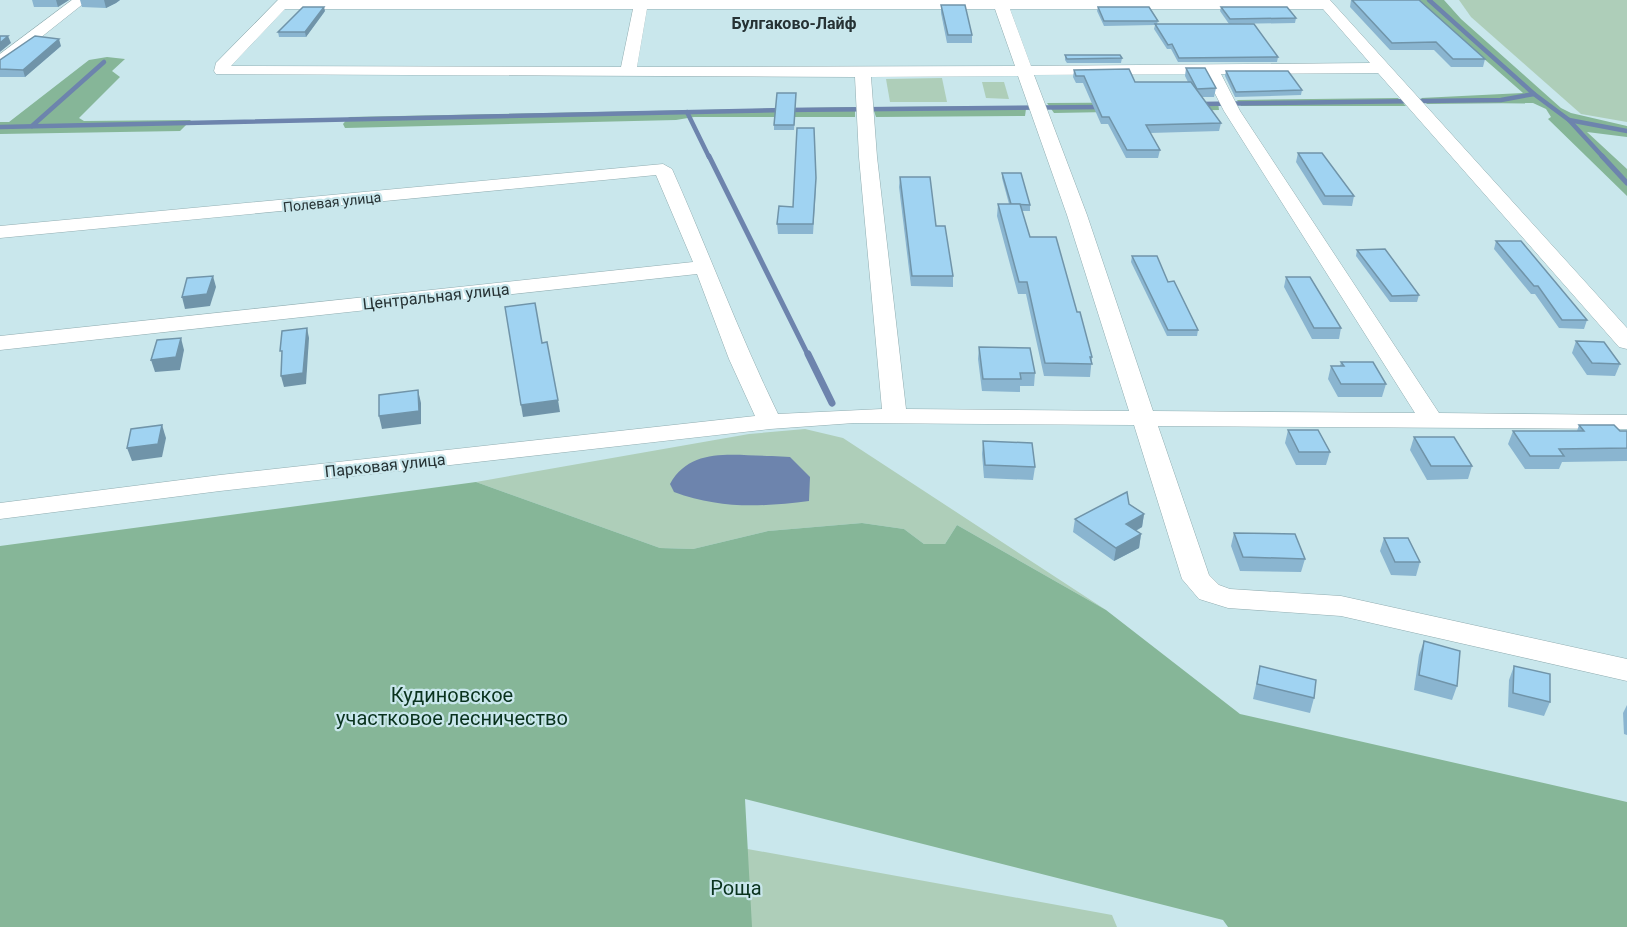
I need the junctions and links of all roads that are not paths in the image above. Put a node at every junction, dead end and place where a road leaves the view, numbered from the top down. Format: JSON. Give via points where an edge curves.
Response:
{"nodes":[{"id":1,"x":81,"y":0,"type":"edge"},
{"id":2,"x":641,"y":2,"type":"edge"},
{"id":3,"x":1324,"y":2,"type":"edge"},
{"id":4,"x":284,"y":3,"type":"edge"},
{"id":5,"x":1000,"y":3,"type":"edge"},
{"id":6,"x":0,"y":62,"type":"edge"},
{"id":7,"x":1384,"y":68,"type":"junction"},
{"id":8,"x":1025,"y":70,"type":"junction"},
{"id":9,"x":1211,"y":70,"type":"junction"},
{"id":10,"x":628,"y":72,"type":"junction"},
{"id":11,"x":863,"y":72,"type":"junction"},
{"id":12,"x":0,"y":232,"type":"edge"},
{"id":13,"x":705,"y":267,"type":"junction"},
{"id":14,"x":1627,"y":342,"type":"edge"},
{"id":15,"x":0,"y":344,"type":"edge"},
{"id":16,"x":895,"y":415,"type":"junction"},
{"id":17,"x":1143,"y":419,"type":"junction"},
{"id":18,"x":1432,"y":421,"type":"junction"},
{"id":19,"x":770,"y":422,"type":"junction"},
{"id":20,"x":1627,"y":422,"type":"edge"},
{"id":21,"x":0,"y":511,"type":"edge"},
{"id":22,"x":1627,"y":670,"type":"edge"}],
"edges":[{"from":1,"to":6,"type":"street"},
{"from":2,"to":4,"type":"street"},
{"from":2,"to":5,"type":"street"},
{"from":2,"to":10,"type":"street"},
{"from":3,"to":5,"type":"street"},
{"from":3,"to":7,"type":"street"},
{"from":4,"to":10,"type":"street","via":[[222,66],[222,71]]},
{"from":5,"to":8,"type":"street"},
{"from":7,"to":9,"type":"street"},
{"from":7,"to":14,"type":"street"},
{"from":8,"to":9,"type":"street"},
{"from":8,"to":11,"type":"street"},
{"from":8,"to":17,"type":"street"},
{"from":9,"to":18,"type":"street","via":[[1232,111]]},
{"from":10,"to":11,"type":"street"},
{"from":11,"to":16,"type":"street"},
{"from":12,"to":13,"type":"street","name":"Полевая улица","via":[[663,169]]},
{"from":13,"to":15,"type":"street","name":"Центральная улица"},
{"from":13,"to":19,"type":"street","via":[[740,359]]},
{"from":16,"to":17,"type":"street","name":"Парковая улица"},
{"from":16,"to":19,"type":"street","name":"Парковая улица"},
{"from":17,"to":18,"type":"street","name":"Парковая улица"},
{"from":17,"to":22,"type":"street","via":[[1196,579],[1209,592],[1228,598],[1341,606]]},
{"from":18,"to":20,"type":"street","name":"Парковая улица"},
{"from":19,"to":21,"type":"street","name":"Парковая улица"}]}
